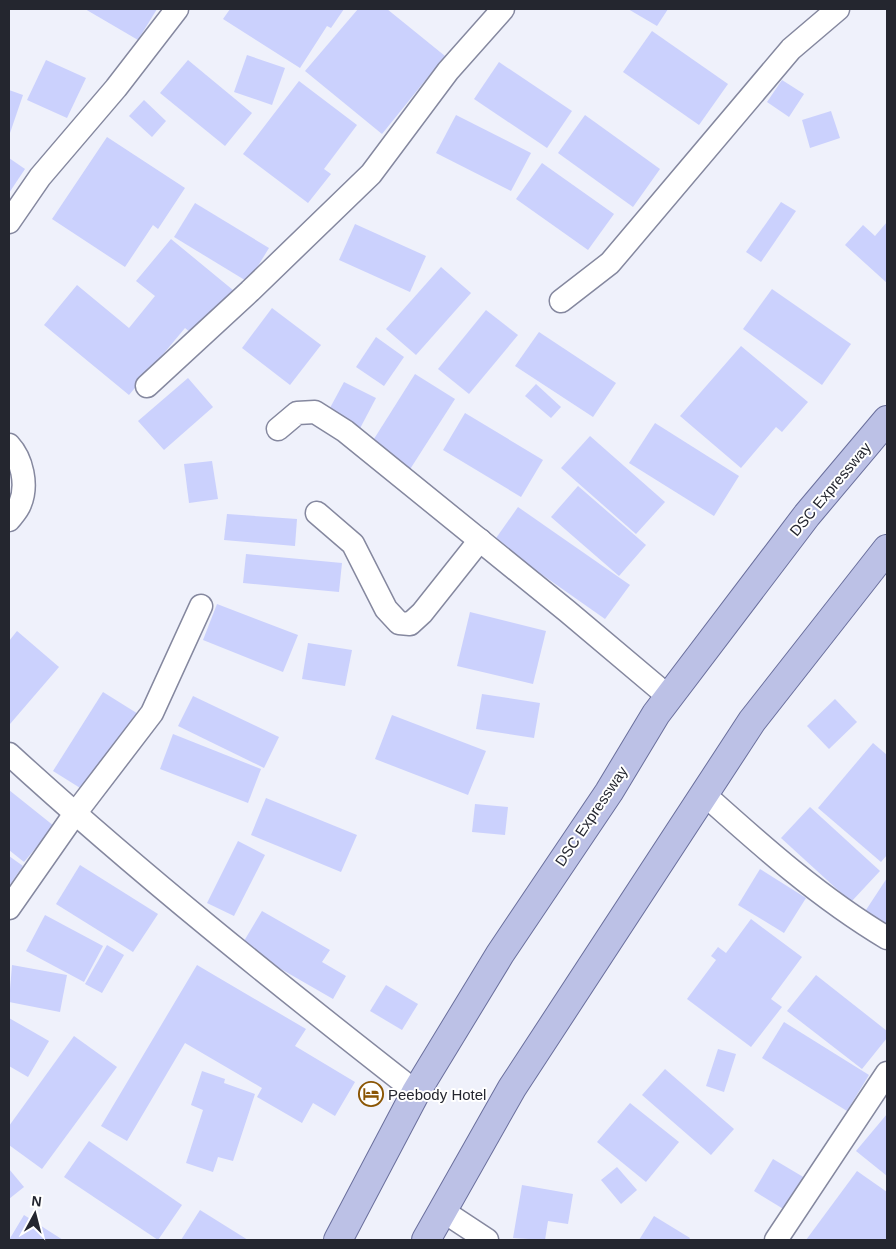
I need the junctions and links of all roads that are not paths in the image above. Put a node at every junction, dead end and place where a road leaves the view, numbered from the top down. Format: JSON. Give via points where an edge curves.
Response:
{"nodes":[{"id":1,"x":178,"y":9,"type":"edge"},
{"id":2,"x":502,"y":9,"type":"edge"},
{"id":3,"x":838,"y":9,"type":"edge"},
{"id":4,"x":9,"y":222,"type":"edge"},
{"id":5,"x":561,"y":301,"type":"dead end"},
{"id":6,"x":147,"y":386,"type":"dead end"},
{"id":7,"x":887,"y":420,"type":"edge"},
{"id":8,"x":278,"y":429,"type":"dead end"},
{"id":9,"x":9,"y":445,"type":"edge"},
{"id":10,"x":317,"y":513,"type":"dead end"},
{"id":11,"x":9,"y":520,"type":"edge"},
{"id":12,"x":480,"y":540,"type":"junction"},
{"id":13,"x":887,"y":549,"type":"edge"},
{"id":14,"x":201,"y":606,"type":"dead end"},
{"id":15,"x":669,"y":697,"type":"junction"},
{"id":16,"x":9,"y":754,"type":"edge"},
{"id":17,"x":705,"y":795,"type":"junction"},
{"id":18,"x":74,"y":814,"type":"junction"},
{"id":19,"x":9,"y":908,"type":"edge"},
{"id":20,"x":887,"y":938,"type":"edge"},
{"id":21,"x":887,"y":1072,"type":"edge"},
{"id":22,"x":416,"y":1092,"type":"junction"},
{"id":23,"x":443,"y":1210,"type":"junction"},
{"id":24,"x":338,"y":1240,"type":"edge"},
{"id":25,"x":426,"y":1240,"type":"edge"},
{"id":26,"x":487,"y":1240,"type":"edge"},
{"id":27,"x":776,"y":1240,"type":"edge"}],
"edges":[{"from":1,"to":4,"type":"street","via":[[116,88],[40,176]]},
{"from":2,"to":6,"type":"street","via":[[448,71],[371,174],[250,292]]},
{"from":3,"to":5,"type":"street","via":[[791,49],[610,263]]},
{"from":7,"to":15,"type":"main road","name":"DSC Expressway","via":[[807,514]]},
{"from":8,"to":12,"type":"street","via":[[297,413],[315,412],[345,430]]},
{"from":9,"to":11,"type":"street","via":[[24,476],[20,504]]},
{"from":10,"to":12,"type":"street","via":[[353,544],[386,609],[399,623],[410,624],[422,613]]},
{"from":12,"to":15,"type":"street"},
{"from":13,"to":17,"type":"main road","via":[[752,721]]},
{"from":14,"to":18,"type":"street","via":[[152,714]]},
{"from":15,"to":22,"type":"main road","name":"DSC Expressway","via":[[500,954]]},
{"from":16,"to":18,"type":"street"},
{"from":17,"to":20,"type":"street","via":[[786,868]]},
{"from":17,"to":23,"type":"main road","via":[[512,1088]]},
{"from":18,"to":19,"type":"street"},
{"from":18,"to":22,"type":"street"},
{"from":21,"to":27,"type":"street"},
{"from":22,"to":24,"type":"main road","name":"DSC Expressway"},
{"from":23,"to":25,"type":"main road"},
{"from":23,"to":26,"type":"street"}]}
